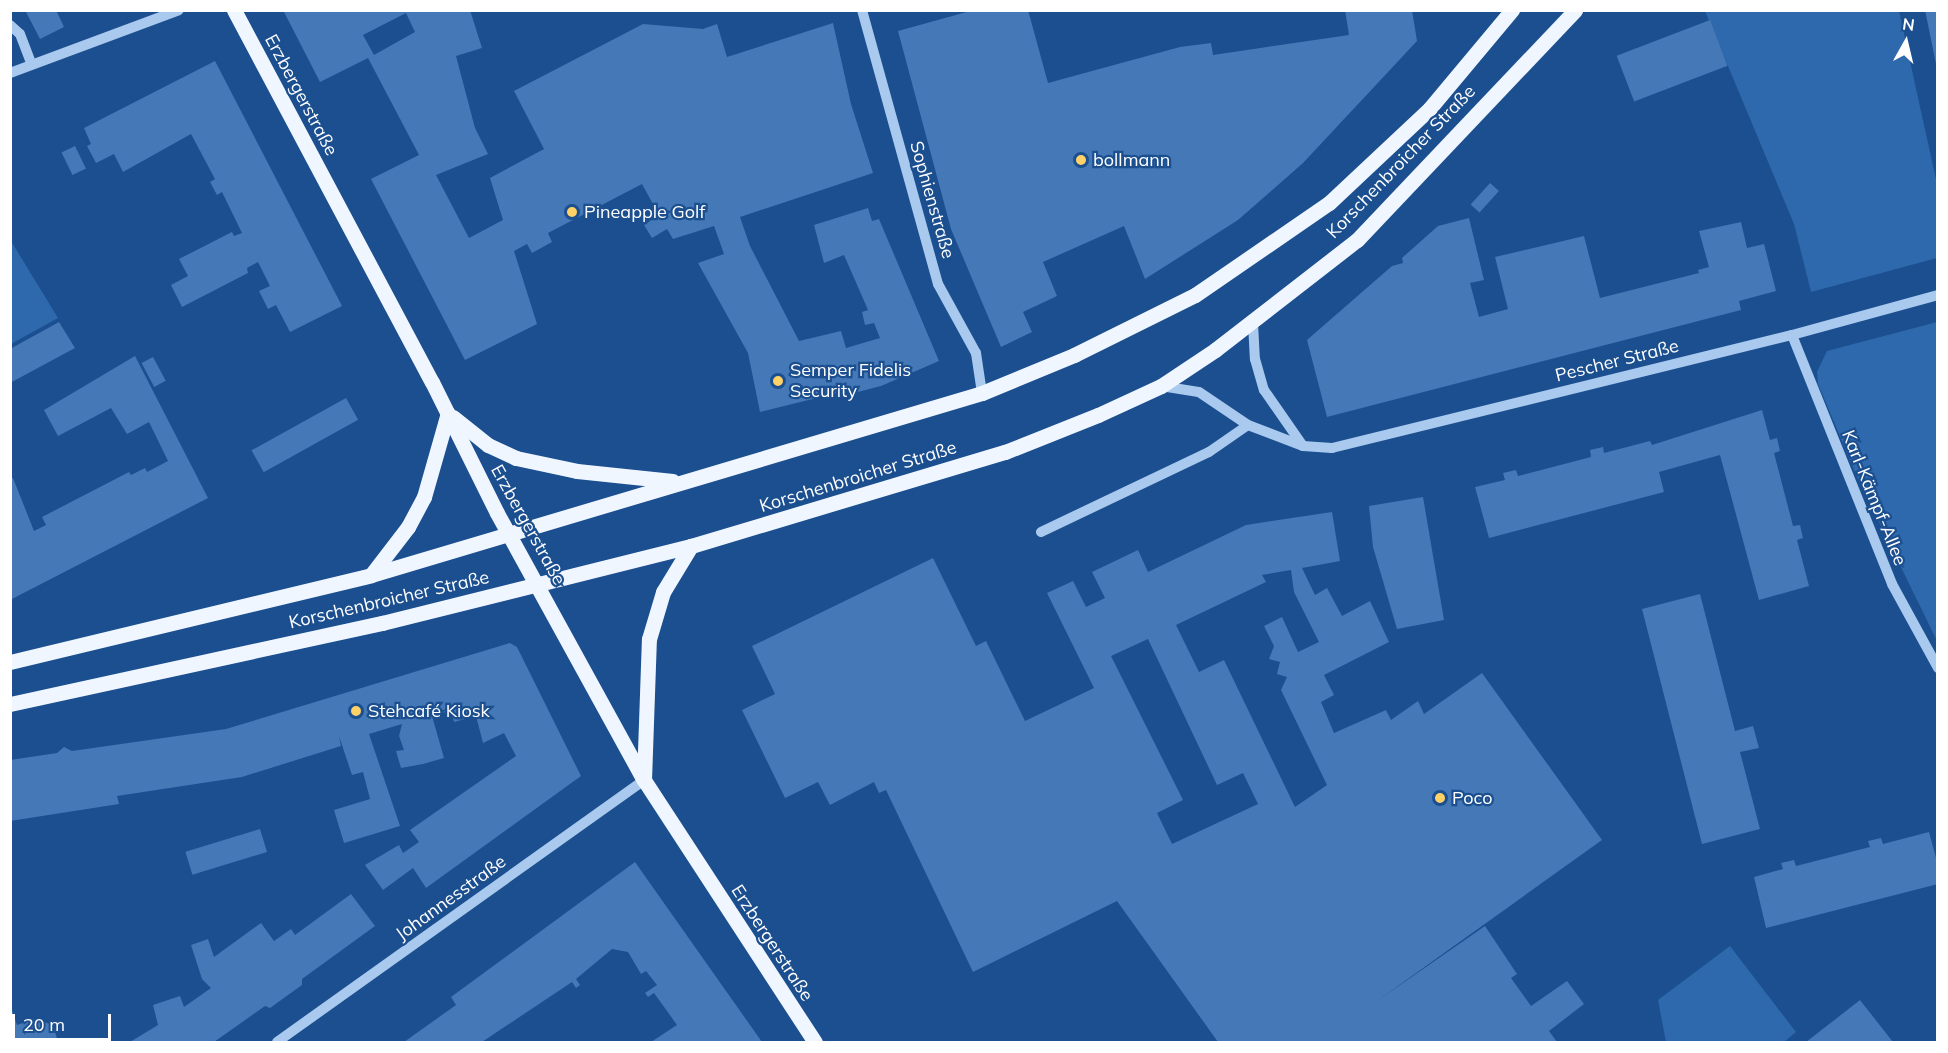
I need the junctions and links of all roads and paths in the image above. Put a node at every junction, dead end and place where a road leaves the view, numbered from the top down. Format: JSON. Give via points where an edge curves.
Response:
{"nodes":[{"id":1,"x":179,"y":10,"type":"edge"},
{"id":2,"x":234,"y":10,"type":"edge"},
{"id":3,"x":862,"y":10,"type":"edge"},
{"id":4,"x":1512,"y":10,"type":"edge"},
{"id":5,"x":1575,"y":10,"type":"edge"},
{"id":6,"x":10,"y":25,"type":"edge"},
{"id":7,"x":31,"y":63,"type":"junction"},
{"id":8,"x":10,"y":73,"type":"edge"},
{"id":9,"x":1938,"y":295,"type":"edge"},
{"id":10,"x":1253,"y":323,"type":"junction"},
{"id":11,"x":1792,"y":335,"type":"junction"},
{"id":12,"x":1161,"y":386,"type":"junction"},
{"id":13,"x":982,"y":393,"type":"junction"},
{"id":14,"x":448,"y":413,"type":"junction"},
{"id":15,"x":1248,"y":425,"type":"junction"},
{"id":16,"x":1303,"y":446,"type":"junction"},
{"id":17,"x":680,"y":482,"type":"junction"},
{"id":18,"x":507,"y":531,"type":"junction"},
{"id":19,"x":1041,"y":532,"type":"dead end"},
{"id":20,"x":691,"y":546,"type":"junction"},
{"id":21,"x":371,"y":575,"type":"junction"},
{"id":22,"x":538,"y":585,"type":"junction"},
{"id":23,"x":10,"y":662,"type":"edge"},
{"id":24,"x":1938,"y":668,"type":"edge"},
{"id":25,"x":10,"y":704,"type":"edge"},
{"id":26,"x":644,"y":780,"type":"junction"},
{"id":27,"x":277,"y":1042,"type":"edge"},
{"id":28,"x":815,"y":1042,"type":"edge"}],
"edges":[{"from":1,"to":7,"type":"street"},
{"from":2,"to":14,"type":"main road","name":"Erzbergerstraße"},
{"from":3,"to":13,"type":"street","name":"Sophienstraße","via":[[938,284],[976,353]]},
{"from":4,"to":13,"type":"main road","name":"Korschenbroicher Straße","via":[[1430,108],[1329,203],[1186,300],[1131,330]]},
{"from":5,"to":10,"type":"main road","name":"Korschenbroicher Straße","via":[[1357,240]]},
{"from":6,"to":7,"type":"street","via":[[20,34]]},
{"from":7,"to":8,"type":"street"},
{"from":9,"to":11,"type":"street","name":"Pescher Straße"},
{"from":10,"to":12,"type":"main road","name":"Korschenbroicher Straße"},
{"from":10,"to":16,"type":"street","via":[[1255,359],[1264,390]]},
{"from":11,"to":16,"type":"street","name":"Pescher Straße","via":[[1332,448]]},
{"from":11,"to":24,"type":"street","name":"Karl-Kämpf-Allee","via":[[1892,584]]},
{"from":12,"to":15,"type":"street","name":"Pescher Straße","via":[[1199,392]]},
{"from":12,"to":20,"type":"main road","name":"Korschenbroicher Straße","via":[[1005,452]]},
{"from":13,"to":17,"type":"main road","name":"Korschenbroicher Straße"},
{"from":14,"to":17,"type":"main road","via":[[489,445],[516,459],[578,471]]},
{"from":14,"to":18,"type":"main road","name":"Erzbergerstraße"},
{"from":14,"to":21,"type":"main road","via":[[424,497],[408,526]]},
{"from":15,"to":16,"type":"street","name":"Pescher Straße"},
{"from":15,"to":19,"type":"street","via":[[1209,452]]},
{"from":17,"to":18,"type":"main road","name":"Korschenbroicher Straße"},
{"from":18,"to":21,"type":"main road","name":"Korschenbroicher Straße"},
{"from":18,"to":22,"type":"main road","name":"Erzbergerstraße"},
{"from":20,"to":22,"type":"main road","name":"Korschenbroicher Straße"},
{"from":20,"to":26,"type":"main road","via":[[663,592],[649,639]]},
{"from":21,"to":23,"type":"main road","name":"Korschenbroicher Straße"},
{"from":22,"to":25,"type":"main road","name":"Korschenbroicher Straße"},
{"from":22,"to":26,"type":"main road","name":"Erzbergerstraße"},
{"from":26,"to":27,"type":"street","name":"Johannesstraße"},
{"from":26,"to":28,"type":"main road","name":"Erzbergerstraße"}]}
